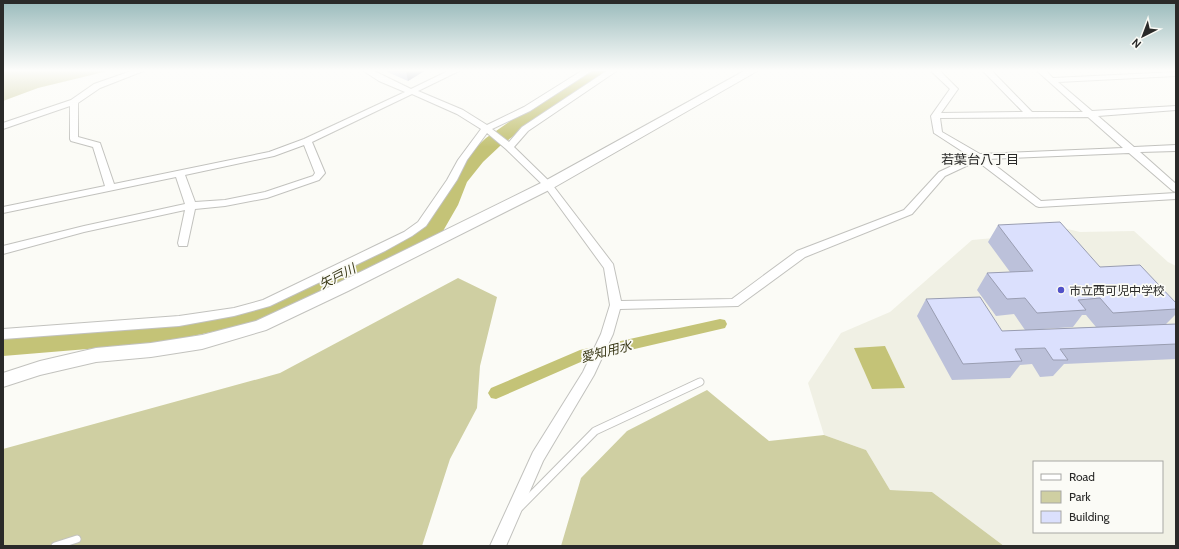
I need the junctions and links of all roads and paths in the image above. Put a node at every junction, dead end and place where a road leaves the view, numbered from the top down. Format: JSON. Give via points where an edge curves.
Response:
{"nodes":[{"id":1,"x":83,"y":96,"type":"edge"},
{"id":2,"x":404,"y":96,"type":"edge"},
{"id":3,"x":424,"y":96,"type":"edge"},
{"id":4,"x":548,"y":96,"type":"edge"},
{"id":5,"x":575,"y":96,"type":"edge"},
{"id":6,"x":709,"y":96,"type":"edge"},
{"id":7,"x":949,"y":96,"type":"edge"},
{"id":8,"x":1011,"y":96,"type":"edge"},
{"id":9,"x":1069,"y":96,"type":"edge"},
{"id":10,"x":74,"y":102,"type":"junction"},
{"id":11,"x":1176,"y":108,"type":"edge"},
{"id":12,"x":1090,"y":114,"type":"junction"},
{"id":13,"x":1030,"y":115,"type":"junction"},
{"id":14,"x":935,"y":116,"type":"junction"},
{"id":15,"x":3,"y":126,"type":"edge"},
{"id":16,"x":488,"y":130,"type":"junction"},
{"id":17,"x":307,"y":142,"type":"junction"},
{"id":18,"x":509,"y":147,"type":"junction"},
{"id":19,"x":1176,"y":148,"type":"edge"},
{"id":20,"x":1132,"y":151,"type":"junction"},
{"id":21,"x":978,"y":157,"type":"junction"},
{"id":22,"x":180,"y":174,"type":"junction"},
{"id":23,"x":548,"y":186,"type":"junction"},
{"id":24,"x":111,"y":188,"type":"junction"},
{"id":25,"x":1176,"y":189,"type":"edge"},
{"id":26,"x":1176,"y":196,"type":"edge"},
{"id":27,"x":191,"y":206,"type":"junction"},
{"id":28,"x":3,"y":210,"type":"edge"},
{"id":29,"x":183,"y":243,"type":"dead end"},
{"id":30,"x":3,"y":250,"type":"edge"},
{"id":31,"x":616,"y":305,"type":"junction"},
{"id":32,"x":3,"y":334,"type":"edge"},
{"id":33,"x":3,"y":380,"type":"edge"},
{"id":34,"x":700,"y":382,"type":"dead end"},
{"id":35,"x":510,"y":517,"type":"junction"},
{"id":36,"x":77,"y":539,"type":"dead end"},
{"id":37,"x":55,"y":546,"type":"edge"},
{"id":38,"x":498,"y":546,"type":"edge"}],
"edges":[{"from":1,"to":10,"type":"street"},
{"from":2,"to":17,"type":"street"},
{"from":3,"to":16,"type":"street","via":[[460,112]]},
{"from":4,"to":16,"type":"street"},
{"from":5,"to":18,"type":"street","via":[[525,129]]},
{"from":6,"to":23,"type":"street"},
{"from":7,"to":14,"type":"street"},
{"from":8,"to":13,"type":"street"},
{"from":9,"to":12,"type":"street"},
{"from":10,"to":15,"type":"street"},
{"from":10,"to":24,"type":"street","via":[[74,140],[97,145]]},
{"from":11,"to":12,"type":"street"},
{"from":12,"to":13,"type":"street"},
{"from":12,"to":20,"type":"street"},
{"from":13,"to":14,"type":"street"},
{"from":14,"to":21,"type":"street","via":[[938,132]]},
{"from":16,"to":18,"type":"street"},
{"from":16,"to":32,"type":"street","via":[[463,160],[422,224],[381,248],[266,303],[234,312],[179,321]]},
{"from":17,"to":22,"type":"street","via":[[271,154]]},
{"from":17,"to":27,"type":"street","via":[[320,173],[316,178],[267,195]]},
{"from":18,"to":23,"type":"street"},
{"from":19,"to":20,"type":"street"},
{"from":20,"to":21,"type":"street"},
{"from":20,"to":25,"type":"street"},
{"from":21,"to":26,"type":"street","via":[[1039,204]]},
{"from":21,"to":31,"type":"street","via":[[942,174],[908,212],[801,254],[734,303]]},
{"from":22,"to":24,"type":"street"},
{"from":22,"to":27,"type":"street"},
{"from":23,"to":31,"type":"street","via":[[609,267]]},
{"from":23,"to":33,"type":"street","via":[[260,326],[202,342],[96,355]]},
{"from":24,"to":28,"type":"street"},
{"from":27,"to":29,"type":"street"},
{"from":27,"to":30,"type":"street"},
{"from":31,"to":35,"type":"street","via":[[607,334],[588,375],[538,457]]},
{"from":34,"to":35,"type":"lane","via":[[595,431]]},
{"from":35,"to":38,"type":"street"},
{"from":36,"to":37,"type":"lane"}]}
